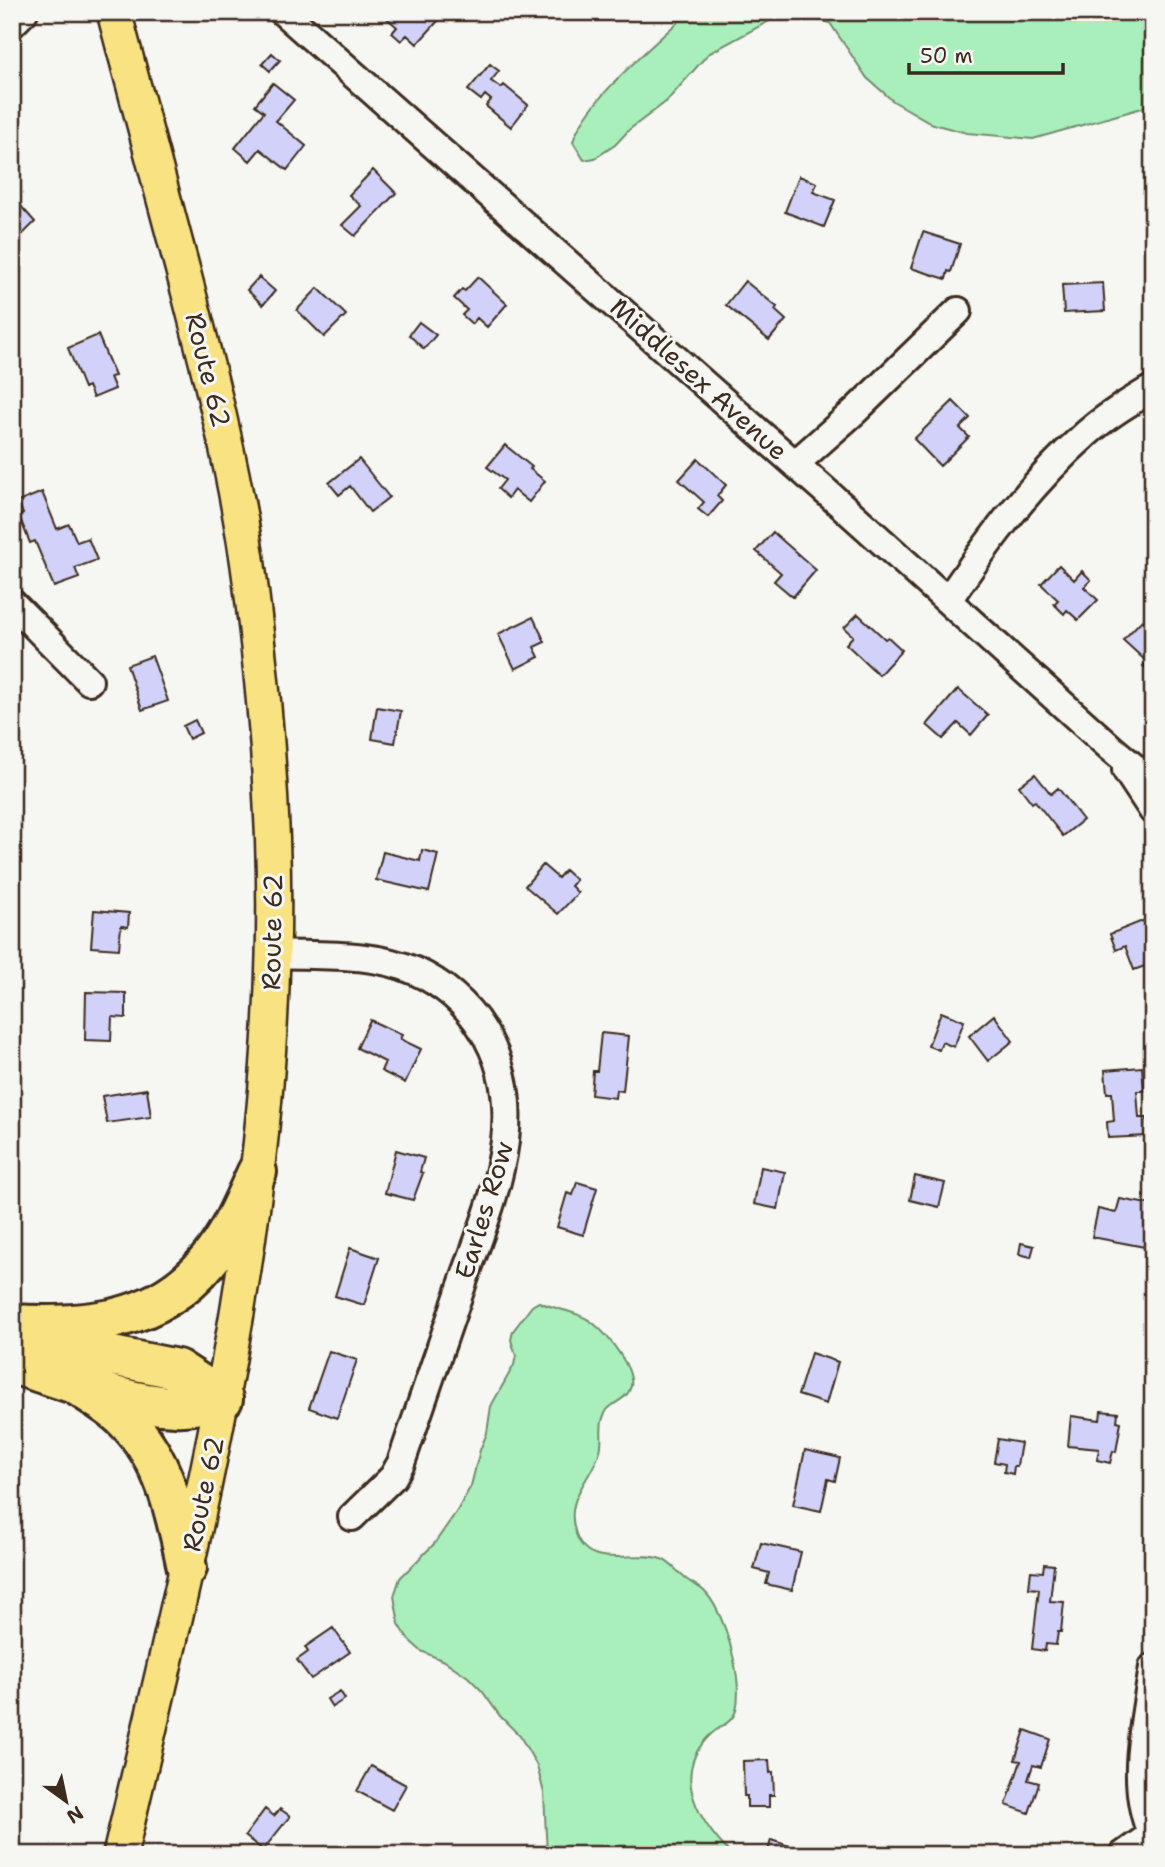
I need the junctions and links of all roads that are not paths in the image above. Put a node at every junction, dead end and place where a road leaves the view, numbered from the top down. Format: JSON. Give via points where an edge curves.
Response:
{"nodes":[{"id":1,"x":24,"y":12,"type":"edge"},
{"id":2,"x":114,"y":12,"type":"edge"},
{"id":3,"x":283,"y":12,"type":"edge"},
{"id":4,"x":12,"y":24,"type":"edge"},
{"id":5,"x":958,"y":311,"type":"dead end"},
{"id":6,"x":1153,"y":388,"type":"edge"},
{"id":7,"x":795,"y":464,"type":"junction"},
{"id":8,"x":948,"y":600,"type":"junction"},
{"id":9,"x":12,"y":603,"type":"edge"},
{"id":10,"x":89,"y":681,"type":"dead end"},
{"id":11,"x":1111,"y":748,"type":"junction"},
{"id":12,"x":1153,"y":782,"type":"edge"},
{"id":13,"x":1153,"y":811,"type":"edge"},
{"id":14,"x":274,"y":954,"type":"junction"},
{"id":15,"x":257,"y":1172,"type":"junction"},
{"id":16,"x":12,"y":1324,"type":"edge"},
{"id":17,"x":12,"y":1335,"type":"edge"},
{"id":18,"x":12,"y":1364,"type":"edge"},
{"id":19,"x":76,"y":1385,"type":"junction"},
{"id":20,"x":223,"y":1399,"type":"junction"},
{"id":21,"x":352,"y":1517,"type":"dead end"},
{"id":22,"x":187,"y":1568,"type":"junction"},
{"id":23,"x":1153,"y":1667,"type":"edge"},
{"id":24,"x":1152,"y":1836,"type":"edge"},
{"id":25,"x":121,"y":1855,"type":"edge"},
{"id":26,"x":1123,"y":1855,"type":"edge"}],
"edges":[{"from":1,"to":4,"type":"street"},
{"from":2,"to":14,"type":"main road","name":"Route 62","via":[[215,392],[241,523],[267,751]]},
{"from":3,"to":7,"type":"street","name":"Middlesex Avenue"},
{"from":5,"to":7,"type":"street"},
{"from":6,"to":8,"type":"street","via":[[1087,433],[1034,486]]},
{"from":7,"to":8,"type":"street","name":"Middlesex Avenue"},
{"from":8,"to":11,"type":"street","name":"Middlesex Avenue"},
{"from":9,"to":10,"type":"street"},
{"from":11,"to":12,"type":"street","name":"Middlesex Avenue"},
{"from":11,"to":13,"type":"street","name":"Middlesex Avenue"},
{"from":14,"to":15,"type":"main road","name":"Route 62"},
{"from":14,"to":21,"type":"street","name":"Earles Row","via":[[376,960],[433,981],[464,1006],[483,1030],[498,1058],[508,1098],[502,1159],[401,1463],[393,1478]]},
{"from":15,"to":16,"type":"highway","via":[[220,1245],[178,1289],[136,1312],[96,1323]]},
{"from":15,"to":20,"type":"main road","name":"Route 62"},
{"from":17,"to":20,"type":"highway","via":[[177,1369]]},
{"from":18,"to":19,"type":"highway"},
{"from":19,"to":20,"type":"highway","via":[[161,1405]]},
{"from":19,"to":22,"type":"highway","via":[[124,1419],[152,1455],[176,1513]]},
{"from":20,"to":22,"type":"main road","name":"Route 62"},
{"from":22,"to":25,"type":"main road","name":"Route 62"},
{"from":23,"to":24,"type":"street","via":[[1140,1774],[1141,1802]]},
{"from":24,"to":26,"type":"street"}]}
